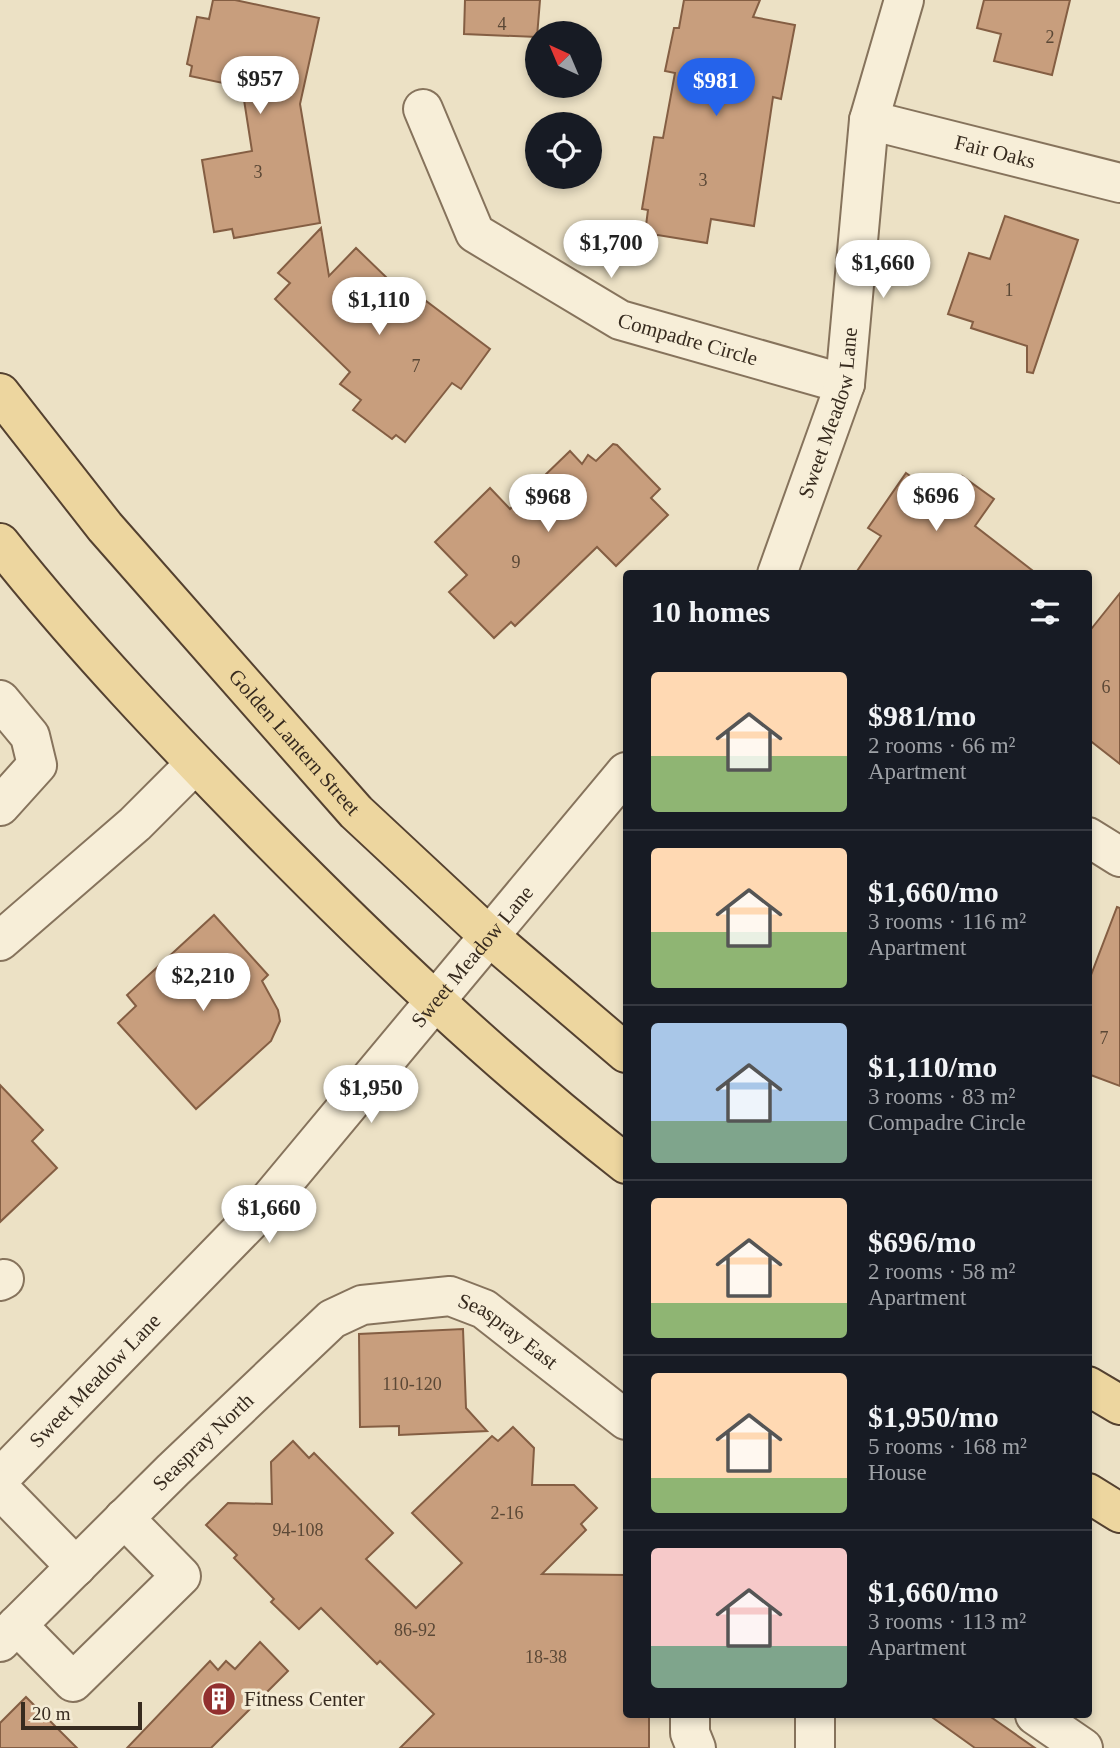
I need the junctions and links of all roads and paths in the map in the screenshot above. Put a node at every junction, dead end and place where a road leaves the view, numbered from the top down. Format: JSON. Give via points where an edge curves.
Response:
{"nodes":[{"id":1,"x":904,"y":0,"type":"edge"},
{"id":2,"x":423,"y":109,"type":"dead end"},
{"id":3,"x":869,"y":120,"type":"junction"},
{"id":4,"x":1120,"y":183,"type":"edge"},
{"id":5,"x":845,"y":384,"type":"junction"},
{"id":6,"x":0,"y":393,"type":"edge"},
{"id":7,"x":0,"y":543,"type":"edge"},
{"id":8,"x":778,"y":570,"type":"edge"},
{"id":9,"x":0,"y":700,"type":"edge"},
{"id":10,"x":195,"y":764,"type":"junction"},
{"id":11,"x":623,"y":776,"type":"edge"},
{"id":12,"x":0,"y":806,"type":"edge"},
{"id":13,"x":1092,"y":840,"type":"edge"},
{"id":14,"x":1120,"y":857,"type":"edge"},
{"id":15,"x":489,"y":936,"type":"junction"},
{"id":16,"x":0,"y":941,"type":"edge"},
{"id":17,"x":435,"y":1001,"type":"junction"},
{"id":18,"x":623,"y":1050,"type":"edge"},
{"id":19,"x":623,"y":1162,"type":"edge"},
{"id":20,"x":332,"y":1319,"type":"joint"},
{"id":21,"x":1092,"y":1388,"type":"edge"},
{"id":22,"x":1120,"y":1405,"type":"edge"},
{"id":23,"x":623,"y":1418,"type":"edge"},
{"id":24,"x":0,"y":1478,"type":"edge"},
{"id":25,"x":0,"y":1489,"type":"edge"},
{"id":26,"x":1092,"y":1496,"type":"edge"},
{"id":27,"x":1120,"y":1513,"type":"edge"},
{"id":28,"x":124,"y":1518,"type":"junction"},
{"id":29,"x":76,"y":1567,"type":"junction"},
{"id":30,"x":9,"y":1634,"type":"edge"},
{"id":31,"x":690,"y":1718,"type":"edge"},
{"id":32,"x":815,"y":1718,"type":"edge"},
{"id":33,"x":1039,"y":1718,"type":"edge"},
{"id":34,"x":696,"y":1748,"type":"edge"},
{"id":35,"x":815,"y":1748,"type":"edge"},
{"id":36,"x":1083,"y":1748,"type":"edge"}],
"edges":[{"from":1,"to":3,"type":"street","name":"Sweet Meadow Lane"},
{"from":2,"to":5,"type":"street","name":"Compadre Circle","via":[[475,233],[620,320]]},
{"from":3,"to":4,"type":"street","name":"Fair Oaks"},
{"from":3,"to":5,"type":"street","name":"Sweet Meadow Lane"},
{"from":5,"to":8,"type":"street","name":"Sweet Meadow Lane"},
{"from":6,"to":15,"type":"main road","name":"Golden Lantern Street","via":[[105,527],[356,811]]},
{"from":7,"to":10,"type":"main road"},
{"from":9,"to":12,"type":"street","via":[[30,736],[37,765]]},
{"from":10,"to":16,"type":"street","via":[[135,824]]},
{"from":10,"to":17,"type":"main road","via":[[383,955]]},
{"from":11,"to":15,"type":"street","name":"Sweet Meadow Lane"},
{"from":13,"to":14,"type":"street"},
{"from":15,"to":17,"type":"street","name":"Sweet Meadow Lane"},
{"from":15,"to":18,"type":"main road","name":"Golden Lantern Street"},
{"from":17,"to":19,"type":"main road"},
{"from":17,"to":24,"type":"street","name":"Sweet Meadow Lane","via":[[234,1240]]},
{"from":20,"to":23,"type":"street","name":"Seaspray East","via":[[362,1304],[450,1296],[484,1309]]},
{"from":20,"to":28,"type":"street","name":"Seaspray North"},
{"from":21,"to":22,"type":"main road"},
{"from":25,"to":29,"type":"street"},
{"from":26,"to":27,"type":"main road"},
{"from":28,"to":29,"type":"street","name":"Seaspray North"},
{"from":28,"to":30,"type":"street","via":[[181,1576],[73,1682]]},
{"from":29,"to":30,"type":"street","name":"Seaspray North"},
{"from":31,"to":34,"type":"street"},
{"from":32,"to":35,"type":"street"},
{"from":33,"to":36,"type":"street"}]}
